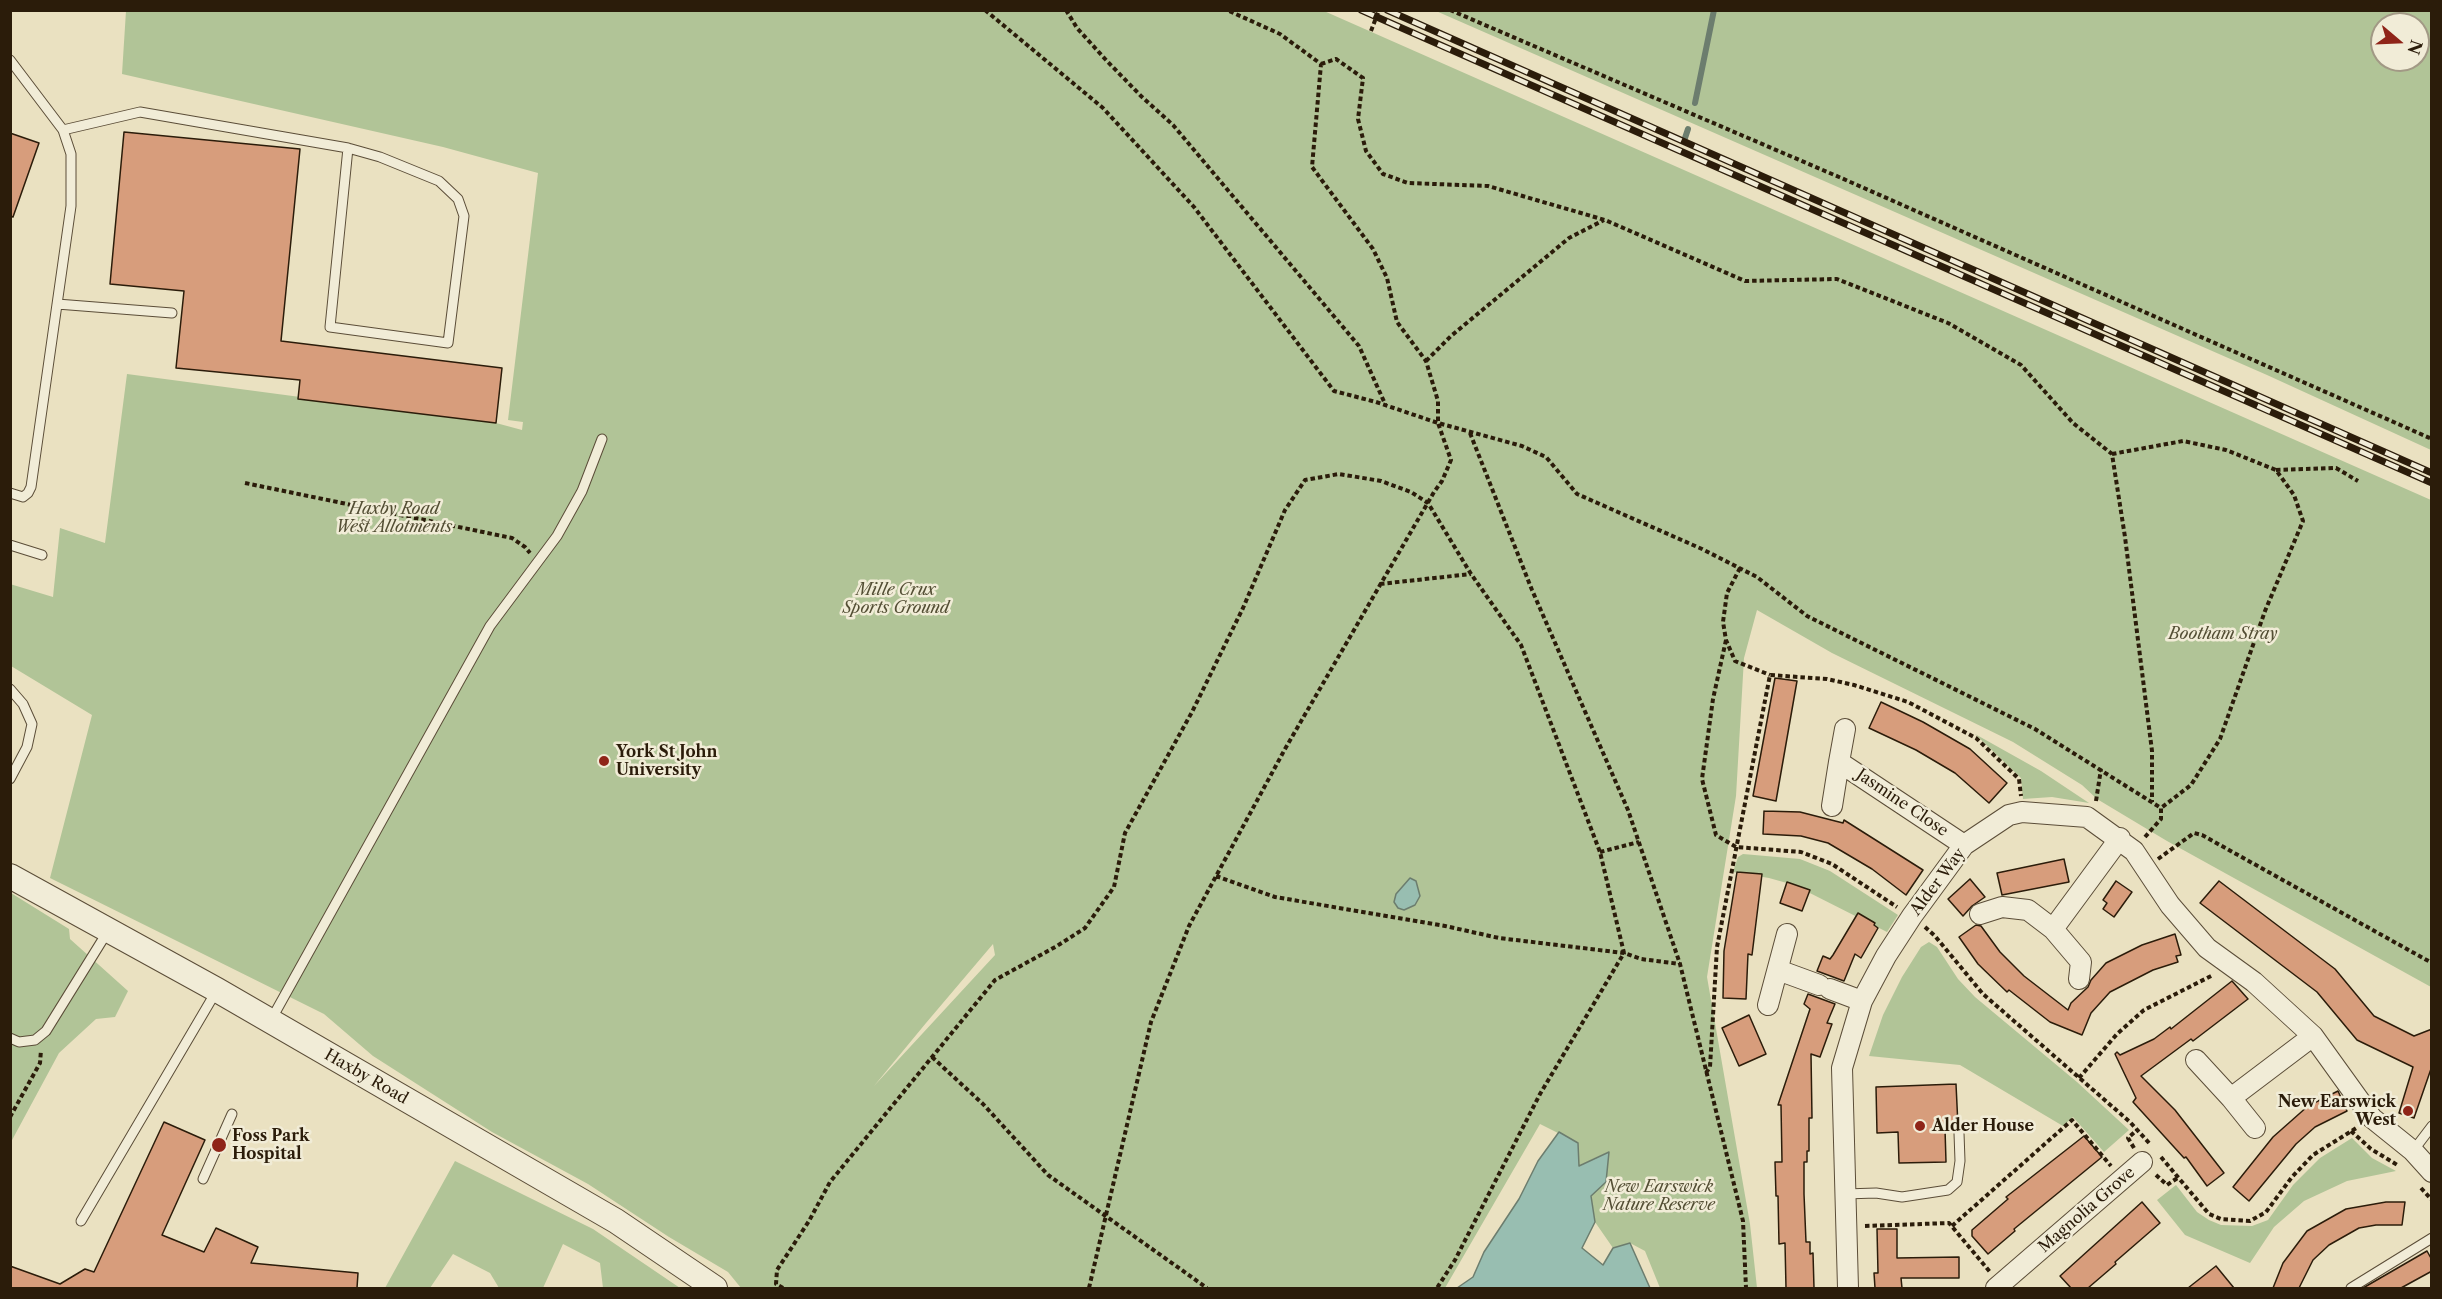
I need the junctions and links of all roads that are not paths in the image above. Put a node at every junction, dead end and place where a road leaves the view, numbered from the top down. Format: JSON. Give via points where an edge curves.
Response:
{"nodes":[{"id":1,"x":10,"y":60,"type":"edge"},
{"id":2,"x":63,"y":130,"type":"junction"},
{"id":3,"x":348,"y":148,"type":"junction"},
{"id":4,"x":57,"y":304,"type":"junction"},
{"id":5,"x":172,"y":314,"type":"dead end"},
{"id":6,"x":602,"y":439,"type":"dead end"},
{"id":7,"x":10,"y":493,"type":"edge"},
{"id":8,"x":10,"y":545,"type":"edge"},
{"id":9,"x":42,"y":555,"type":"dead end"},
{"id":10,"x":10,"y":689,"type":"edge"},
{"id":11,"x":1845,"y":729,"type":"dead end"},
{"id":12,"x":1839,"y":762,"type":"junction"},
{"id":13,"x":10,"y":779,"type":"edge"},
{"id":14,"x":1832,"y":806,"type":"dead end"},
{"id":15,"x":2127,"y":844,"type":"junction"},
{"id":16,"x":1964,"y":845,"type":"junction"},
{"id":17,"x":10,"y":876,"type":"edge"},
{"id":18,"x":1980,"y":914,"type":"dead end"},
{"id":19,"x":2053,"y":929,"type":"junction"},
{"id":20,"x":108,"y":930,"type":"junction"},
{"id":21,"x":1787,"y":934,"type":"dead end"},
{"id":22,"x":1778,"y":970,"type":"junction"},
{"id":23,"x":2079,"y":979,"type":"dead end"},
{"id":24,"x":217,"y":990,"type":"junction"},
{"id":25,"x":1862,"y":1001,"type":"junction"},
{"id":26,"x":1768,"y":1005,"type":"dead end"},
{"id":27,"x":270,"y":1022,"type":"junction"},
{"id":28,"x":2313,"y":1036,"type":"junction"},
{"id":29,"x":10,"y":1038,"type":"edge"},
{"id":30,"x":2196,"y":1060,"type":"dead end"},
{"id":31,"x":2231,"y":1098,"type":"junction"},
{"id":32,"x":232,"y":1114,"type":"dead end"},
{"id":33,"x":2432,"y":1126,"type":"edge"},
{"id":34,"x":2255,"y":1128,"type":"dead end"},
{"id":35,"x":1959,"y":1133,"type":"dead end"},
{"id":36,"x":2413,"y":1151,"type":"junction"},
{"id":37,"x":2150,"y":1154,"type":"road end"},
{"id":38,"x":203,"y":1179,"type":"dead end"},
{"id":39,"x":2426,"y":1179,"type":"edge"},
{"id":40,"x":1845,"y":1194,"type":"junction"},
{"id":41,"x":81,"y":1221,"type":"dead end"},
{"id":42,"x":2432,"y":1238,"type":"edge"},
{"id":43,"x":1998,"y":1286,"type":"edge"},
{"id":44,"x":715,"y":1288,"type":"edge"},
{"id":45,"x":1848,"y":1288,"type":"edge"},
{"id":46,"x":2351,"y":1288,"type":"edge"}],
"edges":[{"from":1,"to":2,"type":"lane"},
{"from":2,"to":3,"type":"lane","via":[[140,112]]},
{"from":2,"to":4,"type":"lane","via":[[71,154],[70,206]]},
{"from":3,"to":3,"type":"lane","via":[[330,327],[448,343],[464,216],[458,199],[439,181]]},
{"from":4,"to":5,"type":"lane"},
{"from":4,"to":7,"type":"lane","via":[[31,487],[23,497]]},
{"from":6,"to":27,"type":"lane","via":[[582,492],[557,536],[490,626]]},
{"from":8,"to":9,"type":"lane"},
{"from":10,"to":13,"type":"lane","via":[[23,704],[32,724],[27,747]]},
{"from":11,"to":12,"type":"street","name":"Jasmine Close"},
{"from":12,"to":14,"type":"street","name":"Jasmine Close"},
{"from":12,"to":16,"type":"street","name":"Jasmine Close"},
{"from":15,"to":16,"type":"street","name":"Alder Way","via":[[2087,817],[2022,812],[2009,815]]},
{"from":15,"to":19,"type":"street"},
{"from":15,"to":28,"type":"street","name":"Alder Way","via":[[2170,905],[2207,948],[2254,982]]},
{"from":16,"to":25,"type":"street","name":"Alder Way","via":[[1912,916]]},
{"from":17,"to":20,"type":"street","name":"Haxby Road"},
{"from":18,"to":19,"type":"street","via":[[2002,907],[2028,910]]},
{"from":19,"to":23,"type":"street","via":[[2081,962]]},
{"from":20,"to":24,"type":"street","name":"Haxby Road"},
{"from":20,"to":29,"type":"lane","via":[[46,1031],[35,1040],[20,1042]]},
{"from":21,"to":22,"type":"street"},
{"from":22,"to":25,"type":"street"},
{"from":22,"to":26,"type":"street"},
{"from":24,"to":27,"type":"street","name":"Haxby Road"},
{"from":24,"to":41,"type":"lane"},
{"from":25,"to":40,"type":"street","name":"Alder Way","via":[[1842,1068]]},
{"from":27,"to":44,"type":"street","name":"Haxby Road","via":[[616,1221]]},
{"from":28,"to":31,"type":"street"},
{"from":28,"to":36,"type":"street","name":"Alder Way","via":[[2372,1118]]},
{"from":30,"to":31,"type":"street"},
{"from":31,"to":34,"type":"street"},
{"from":32,"to":38,"type":"lane"},
{"from":33,"to":36,"type":"lane"},
{"from":35,"to":40,"type":"lane","via":[[1957,1182],[1948,1190],[1902,1197]]},
{"from":36,"to":39,"type":"street","name":"Alder Way"},
{"from":37,"to":43,"type":"street","name":"Magnolia Grove"},
{"from":40,"to":45,"type":"street","name":"Alder Way"},
{"from":42,"to":46,"type":"lane"}]}
